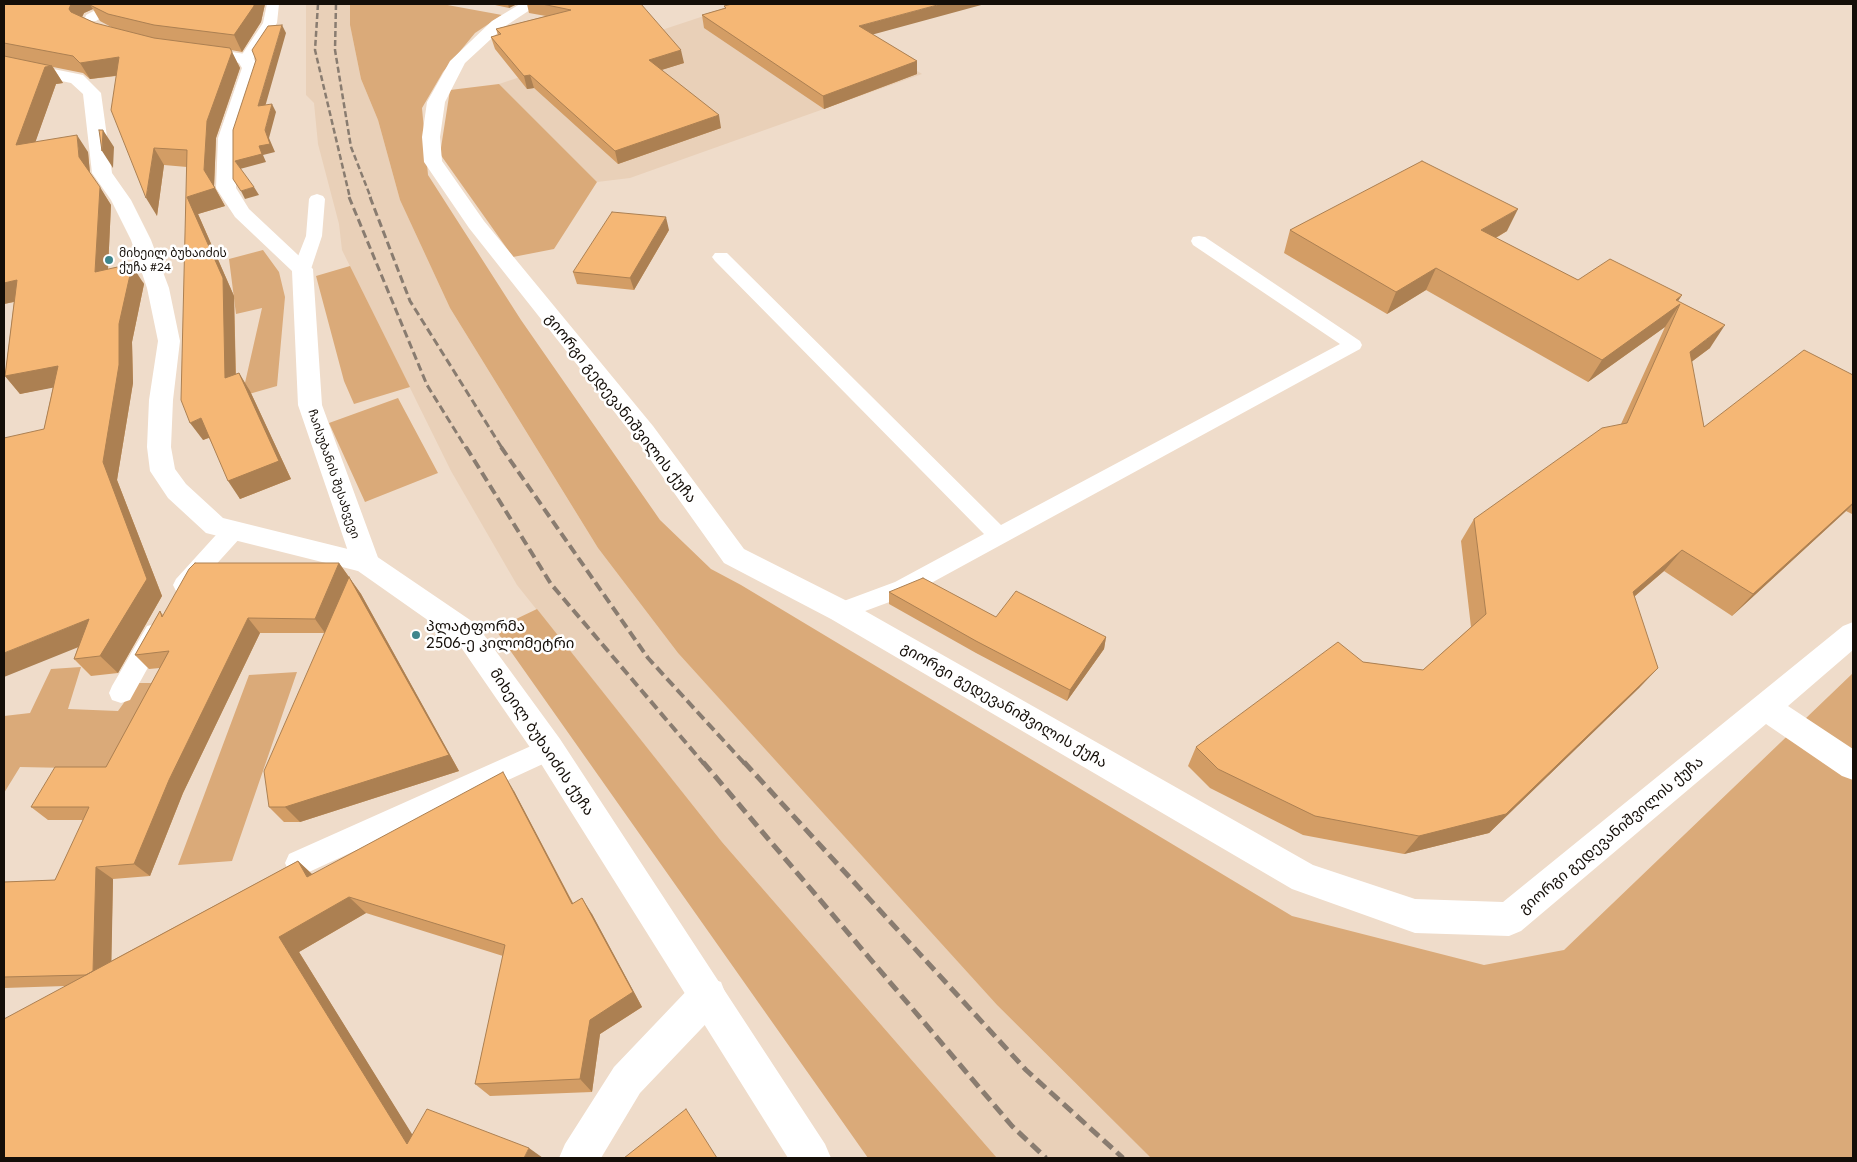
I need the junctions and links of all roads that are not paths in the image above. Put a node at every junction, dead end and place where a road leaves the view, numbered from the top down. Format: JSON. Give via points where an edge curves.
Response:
{"nodes":[{"id":1,"x":116,"y":4,"type":"edge"},
{"id":2,"x":274,"y":4,"type":"edge"},
{"id":3,"x":531,"y":4,"type":"edge"},
{"id":4,"x":97,"y":25,"type":"edge"},
{"id":5,"x":181,"y":50,"type":"edge"},
{"id":6,"x":246,"y":59,"type":"junction"},
{"id":7,"x":4,"y":64,"type":"edge"},
{"id":8,"x":316,"y":199,"type":"dead end"},
{"id":9,"x":1199,"y":241,"type":"dead end"},
{"id":10,"x":721,"y":257,"type":"dead end"},
{"id":11,"x":302,"y":269,"type":"junction"},
{"id":12,"x":233,"y":531,"type":"junction"},
{"id":13,"x":999,"y":536,"type":"junction"},
{"id":14,"x":366,"y":563,"type":"junction"},
{"id":15,"x":841,"y":611,"type":"junction"},
{"id":16,"x":1853,"y":634,"type":"edge"},
{"id":17,"x":120,"y":693,"type":"dead end"},
{"id":18,"x":1765,"y":707,"type":"junction"},
{"id":19,"x":549,"y":749,"type":"junction"},
{"id":20,"x":1853,"y":766,"type":"edge"},
{"id":21,"x":299,"y":863,"type":"edge"},
{"id":22,"x":708,"y":995,"type":"junction"},
{"id":23,"x":578,"y":1158,"type":"edge"},
{"id":24,"x":811,"y":1158,"type":"edge"}],
"edges":[{"from":1,"to":4,"type":"lane"},
{"from":2,"to":6,"type":"lane","via":[[270,23]]},
{"from":3,"to":15,"type":"street","name":"გიორგი გედევანიშვილის ქუჩა","via":[[498,24],[458,61],[436,102],[431,137],[433,162],[476,224],[644,432],[734,556]]},
{"from":5,"to":6,"type":"street"},
{"from":6,"to":11,"type":"street","via":[[250,68],[227,138],[226,188],[242,213]]},
{"from":7,"to":12,"type":"street","name":"მიხეილ ბუხაიძის ქუჩა","via":[[77,79],[92,93],[102,173],[121,200],[141,240],[158,288],[169,342],[159,447],[163,471],[178,491],[215,526]]},
{"from":8,"to":11,"type":"lane","via":[[314,236]]},
{"from":9,"to":13,"type":"lane","via":[[1353,345]]},
{"from":10,"to":13,"type":"lane"},
{"from":11,"to":14,"type":"street","name":"ჩაისუბანის შესახვევი","via":[[310,405]]},
{"from":12,"to":14,"type":"street","name":"მიხეილ ბუხაიძის ქუჩა"},
{"from":12,"to":17,"type":"lane","via":[[180,589]]},
{"from":13,"to":15,"type":"lane","via":[[903,588]]},
{"from":14,"to":19,"type":"street","name":"მიხეილ ბუხაიძის ქუჩა","via":[[466,632]]},
{"from":15,"to":18,"type":"street","name":"გიორგი გედევანიშვილის ქუჩა","via":[[1304,878],[1415,916],[1509,919]]},
{"from":16,"to":18,"type":"street","name":"გიორგი გედევანიშვილის ქუჩა"},
{"from":18,"to":20,"type":"street"},
{"from":19,"to":21,"type":"lane"},
{"from":19,"to":22,"type":"street","name":"მიხეილ ბუხაიძის ქუჩა"},
{"from":22,"to":23,"type":"street","via":[[626,1080]]},
{"from":22,"to":24,"type":"street","name":"მიხეილ ბუხაიძის ქუჩა"}]}
